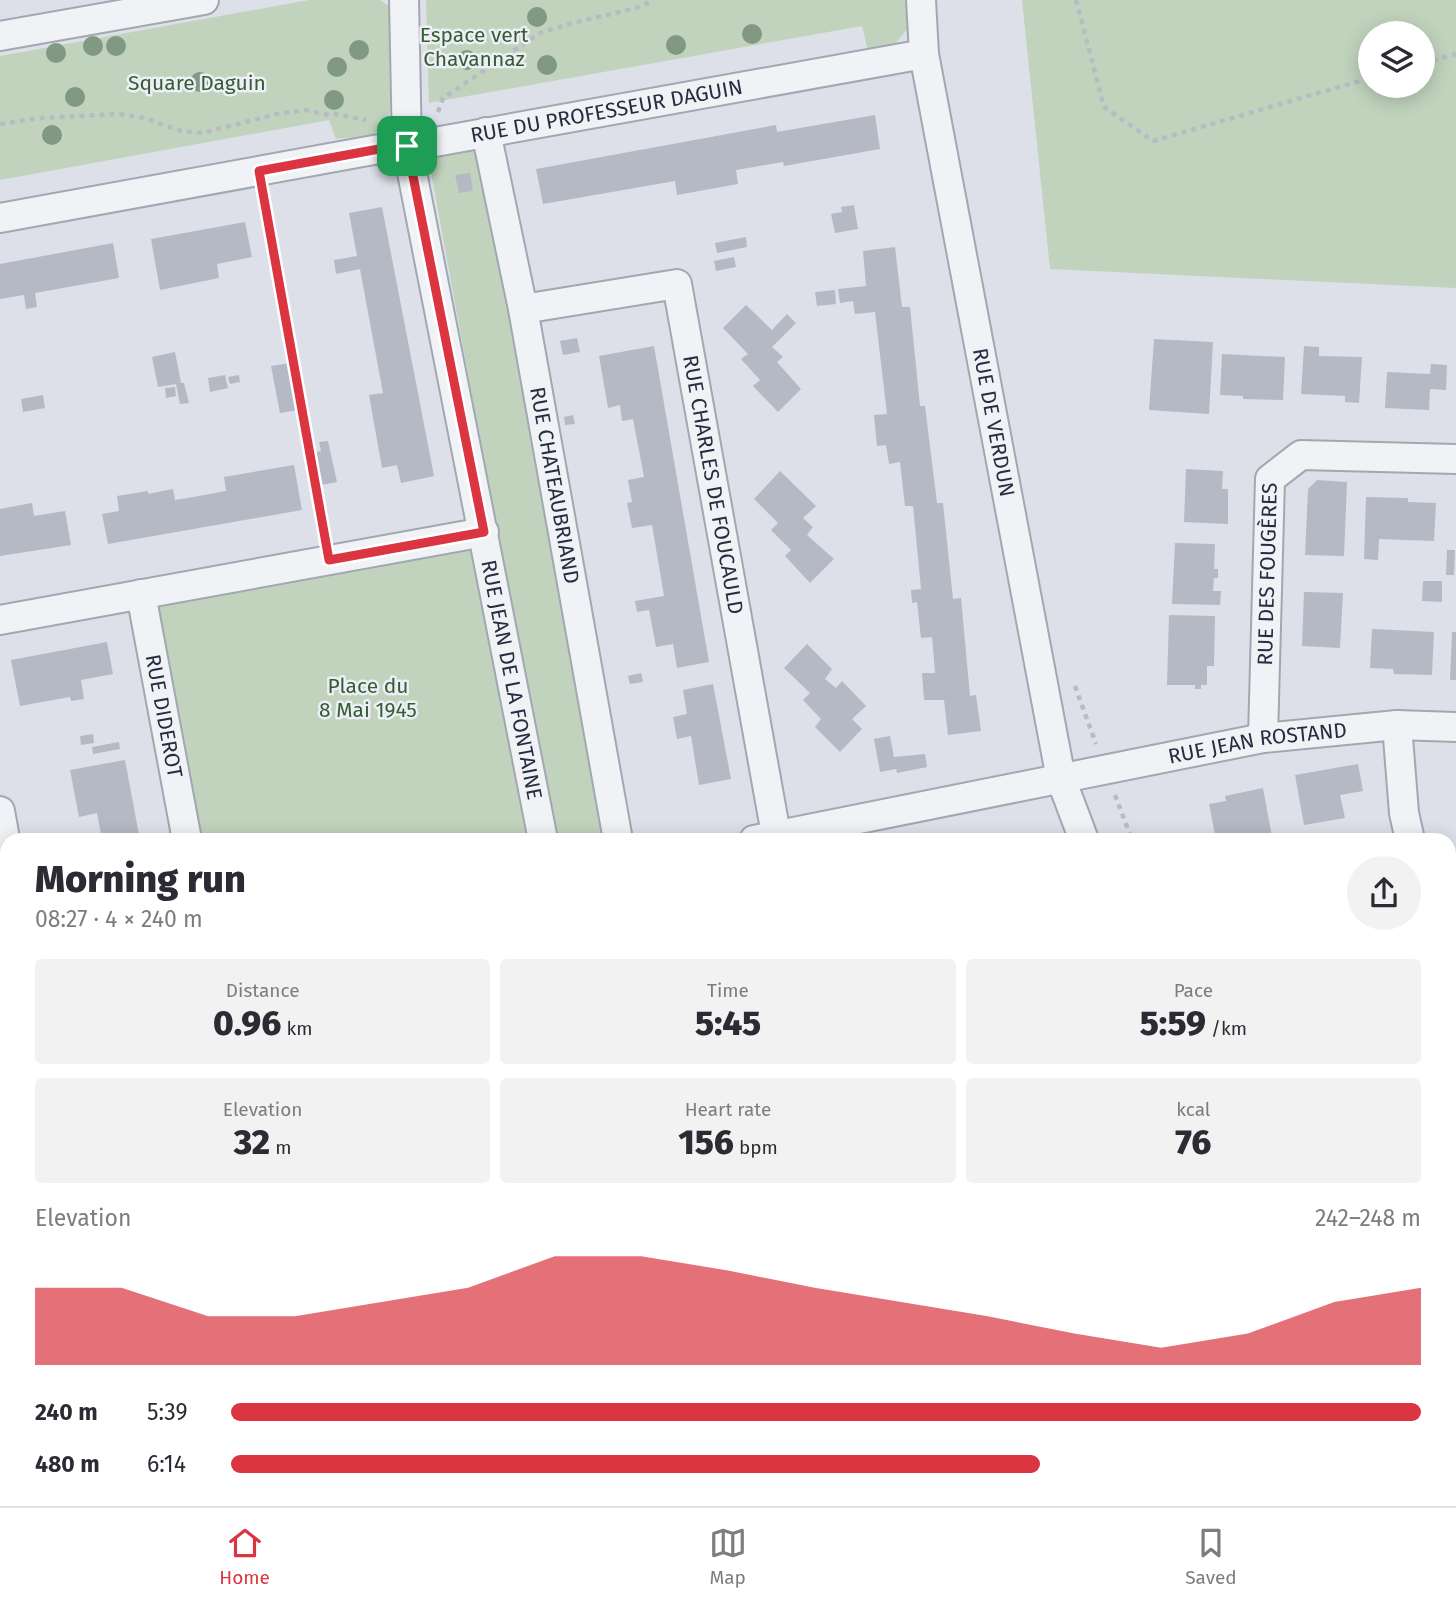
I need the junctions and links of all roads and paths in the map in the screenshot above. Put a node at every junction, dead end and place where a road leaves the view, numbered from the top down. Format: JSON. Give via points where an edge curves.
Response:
{"nodes":[{"id":1,"x":204,"y":0,"type":"edge"},
{"id":2,"x":404,"y":0,"type":"edge"},
{"id":3,"x":653,"y":0,"type":"edge"},
{"id":4,"x":920,"y":0,"type":"edge"},
{"id":5,"x":1076,"y":0,"type":"edge"},
{"id":6,"x":81,"y":10,"type":"edge"},
{"id":7,"x":0,"y":36,"type":"edge"},
{"id":8,"x":924,"y":54,"type":"junction"},
{"id":9,"x":1456,"y":54,"type":"edge"},
{"id":10,"x":1435,"y":60,"type":"edge"},
{"id":11,"x":1358,"y":81,"type":"edge"},
{"id":12,"x":0,"y":124,"type":"edge"},
{"id":13,"x":486,"y":132,"type":"junction"},
{"id":14,"x":407,"y":134,"type":"junction"},
{"id":15,"x":259,"y":171,"type":"junction"},
{"id":16,"x":0,"y":218,"type":"edge"},
{"id":17,"x":523,"y":309,"type":"junction"},
{"id":18,"x":1456,"y":459,"type":"edge"},
{"id":19,"x":484,"y":532,"type":"junction"},
{"id":20,"x":329,"y":560,"type":"junction"},
{"id":21,"x":141,"y":594,"type":"junction"},
{"id":22,"x":0,"y":620,"type":"edge"},
{"id":23,"x":1397,"y":725,"type":"junction"},
{"id":24,"x":1456,"y":727,"type":"edge"},
{"id":25,"x":1263,"y":738,"type":"junction"},
{"id":26,"x":1061,"y":779,"type":"junction"},
{"id":27,"x":0,"y":811,"type":"edge"},
{"id":28,"x":4,"y":833,"type":"edge"},
{"id":29,"x":186,"y":833,"type":"edge"},
{"id":30,"x":542,"y":833,"type":"edge"},
{"id":31,"x":617,"y":833,"type":"edge"},
{"id":32,"x":768,"y":833,"type":"edge"},
{"id":33,"x":798,"y":833,"type":"edge"},
{"id":34,"x":1081,"y":833,"type":"edge"},
{"id":35,"x":1408,"y":833,"type":"edge"}],
"edges":[{"from":1,"to":6,"type":"street"},
{"from":2,"to":14,"type":"street","name":"RUE JEAN DE LA FONTAINE"},
{"from":3,"to":14,"type":"path","via":[[540,33],[443,98],[437,114]]},
{"from":4,"to":8,"type":"street","name":"RUE DE VERDUN"},
{"from":5,"to":11,"type":"path","via":[[1104,107],[1153,141]]},
{"from":6,"to":7,"type":"street"},
{"from":8,"to":13,"type":"street","name":"RUE DU PROFESSEUR DAGUIN"},
{"from":8,"to":26,"type":"street","name":"RUE DE VERDUN"},
{"from":9,"to":10,"type":"path"},
{"from":12,"to":14,"type":"path","via":[[120,114],[202,133],[305,110],[390,124]]},
{"from":13,"to":14,"type":"street","name":"RUE DU PROFESSEUR DAGUIN"},
{"from":13,"to":17,"type":"street","name":"RUE CHATEAUBRIAND"},
{"from":14,"to":15,"type":"street","name":"RUE DU PROFESSEUR DAGUIN","via":[[379,149]]},
{"from":14,"to":19,"type":"street","name":"RUE JEAN DE LA FONTAINE"},
{"from":15,"to":16,"type":"street","name":"RUE DU PROFESSEUR DAGUIN"},
{"from":15,"to":20,"type":"path"},
{"from":17,"to":31,"type":"street","name":"RUE CHATEAUBRIAND"},
{"from":17,"to":32,"type":"street","name":"RUE CHARLES DE FOUCAULD","via":[[677,284]]},
{"from":18,"to":25,"type":"street","name":"RUE DES FOUGÈRES","via":[[1301,454],[1270,479]]},
{"from":19,"to":20,"type":"street"},
{"from":19,"to":30,"type":"street","name":"RUE JEAN DE LA FONTAINE"},
{"from":20,"to":21,"type":"street"},
{"from":21,"to":22,"type":"street"},
{"from":21,"to":29,"type":"street","name":"RUE DIDEROT"},
{"from":23,"to":24,"type":"street","name":"RUE JEAN ROSTAND"},
{"from":23,"to":25,"type":"street","name":"RUE JEAN ROSTAND"},
{"from":23,"to":35,"type":"street"},
{"from":25,"to":26,"type":"street","name":"RUE JEAN ROSTAND"},
{"from":26,"to":33,"type":"street","name":"RUE JEAN ROSTAND"},
{"from":26,"to":34,"type":"street","name":"RUE DE VERDUN"},
{"from":27,"to":28,"type":"street"}]}
